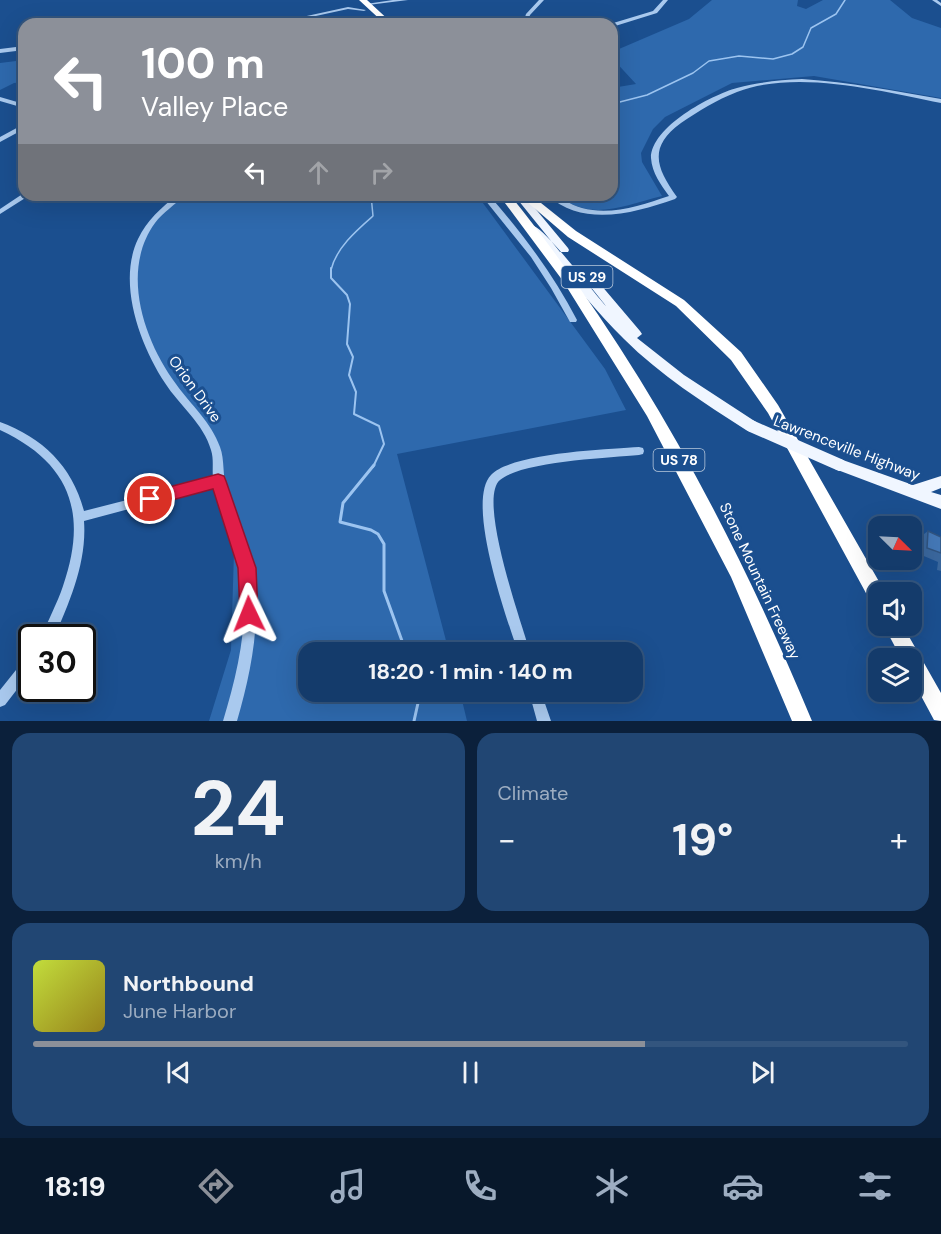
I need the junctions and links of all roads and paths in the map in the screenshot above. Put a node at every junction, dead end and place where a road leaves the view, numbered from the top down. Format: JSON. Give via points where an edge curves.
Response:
{"nodes":[{"id":1,"x":352,"y":0,"type":"edge"},
{"id":2,"x":406,"y":0,"type":"edge"},
{"id":3,"x":542,"y":0,"type":"edge"},
{"id":4,"x":666,"y":0,"type":"edge"},
{"id":5,"x":934,"y":0,"type":"edge"},
{"id":6,"x":365,"y":5,"type":"edge"},
{"id":7,"x":941,"y":5,"type":"edge"},
{"id":8,"x":340,"y":9,"type":"junction"},
{"id":9,"x":299,"y":18,"type":"edge"},
{"id":10,"x":373,"y":18,"type":"edge"},
{"id":11,"x":381,"y":18,"type":"edge"},
{"id":12,"x":527,"y":18,"type":"edge"},
{"id":13,"x":618,"y":23,"type":"edge"},
{"id":14,"x":18,"y":50,"type":"edge"},
{"id":15,"x":0,"y":53,"type":"edge"},
{"id":16,"x":0,"y":99,"type":"edge"},
{"id":17,"x":941,"y":101,"type":"edge"},
{"id":18,"x":18,"y":104,"type":"edge"},
{"id":19,"x":18,"y":130,"type":"edge"},
{"id":20,"x":0,"y":140,"type":"edge"},
{"id":21,"x":18,"y":200,"type":"edge"},
{"id":22,"x":174,"y":201,"type":"edge"},
{"id":23,"x":490,"y":201,"type":"edge"},
{"id":24,"x":509,"y":201,"type":"edge"},
{"id":25,"x":526,"y":201,"type":"edge"},
{"id":26,"x":529,"y":201,"type":"edge"},
{"id":27,"x":560,"y":201,"type":"edge"},
{"id":28,"x":0,"y":212,"type":"edge"},
{"id":29,"x":522,"y":217,"type":"junction"},
{"id":30,"x":573,"y":320,"type":"dead end"},
{"id":31,"x":656,"y":358,"type":"junction"},
{"id":32,"x":0,"y":426,"type":"edge"},
{"id":33,"x":639,"y":451,"type":"dead end"},
{"id":34,"x":218,"y":481,"type":"junction"},
{"id":35,"x":941,"y":482,"type":"edge"},
{"id":36,"x":914,"y":491,"type":"junction"},
{"id":37,"x":941,"y":502,"type":"edge"},
{"id":38,"x":81,"y":517,"type":"junction"},
{"id":39,"x":869,"y":582,"type":"edge"},
{"id":40,"x":54,"y":624,"type":"edge"},
{"id":41,"x":521,"y":642,"type":"edge"},
{"id":42,"x":18,"y":677,"type":"edge"},
{"id":43,"x":922,"y":678,"type":"edge"},
{"id":44,"x":0,"y":700,"type":"edge"},
{"id":45,"x":538,"y":702,"type":"edge"},
{"id":46,"x":941,"y":713,"type":"edge"},
{"id":47,"x":230,"y":721,"type":"edge"},
{"id":48,"x":544,"y":721,"type":"edge"},
{"id":49,"x":802,"y":721,"type":"edge"}],
"edges":[{"from":1,"to":6,"type":"highway"},
{"from":1,"to":8,"type":"street"},
{"from":2,"to":6,"type":"street"},
{"from":3,"to":12,"type":"street"},
{"from":4,"to":13,"type":"street","via":[[655,12]]},
{"from":5,"to":7,"type":"street"},
{"from":6,"to":8,"type":"street"},
{"from":6,"to":10,"type":"highway"},
{"from":6,"to":11,"type":"highway"},
{"from":8,"to":9,"type":"street"},
{"from":14,"to":15,"type":"street"},
{"from":16,"to":18,"type":"street"},
{"from":17,"to":27,"type":"street","via":[[812,80],[765,81],[737,89],[700,108],[666,132],[655,150],[653,164],[673,196],[608,215],[581,211]]},
{"from":19,"to":20,"type":"street"},
{"from":21,"to":28,"type":"street"},
{"from":22,"to":34,"type":"street","name":"Orion Drive","via":[[145,232],[135,253],[133,278],[150,352],[204,424],[217,449]]},
{"from":23,"to":30,"type":"street","via":[[554,283]]},
{"from":24,"to":29,"type":"highway","name":"Lawrenceville Highway","number":"US 29"},
{"from":25,"to":31,"type":"main road","name":"Lawrenceville Highway","number":"US 29"},
{"from":26,"to":39,"type":"highway","via":[[572,234],[680,303],[735,356],[773,409]]},
{"from":29,"to":31,"type":"main road","name":"Lawrenceville Highway","number":"US 29","via":[[615,324]]},
{"from":29,"to":49,"type":"highway","name":"Stone Mountain Freeway","number":"US 78","via":[[601,326],[653,413],[728,551]]},
{"from":31,"to":36,"type":"main road","name":"Lawrenceville Highway","number":"US 29","bridge":true,"via":[[705,398],[751,426],[840,465]]},
{"from":32,"to":38,"type":"street","via":[[33,443],[60,468]]},
{"from":33,"to":41,"type":"street","via":[[544,461],[509,470],[494,478],[487,488],[489,533]]},
{"from":34,"to":38,"type":"street"},
{"from":34,"to":47,"type":"street","name":"Orion Drive","via":[[247,568],[250,638]]},
{"from":35,"to":36,"type":"main road"},
{"from":36,"to":37,"type":"main road","name":"Lawrenceville Highway","number":"US 29"},
{"from":38,"to":40,"type":"street","via":[[78,555]]},
{"from":42,"to":44,"type":"street"},
{"from":43,"to":46,"type":"highway"},
{"from":45,"to":48,"type":"street"}]}
